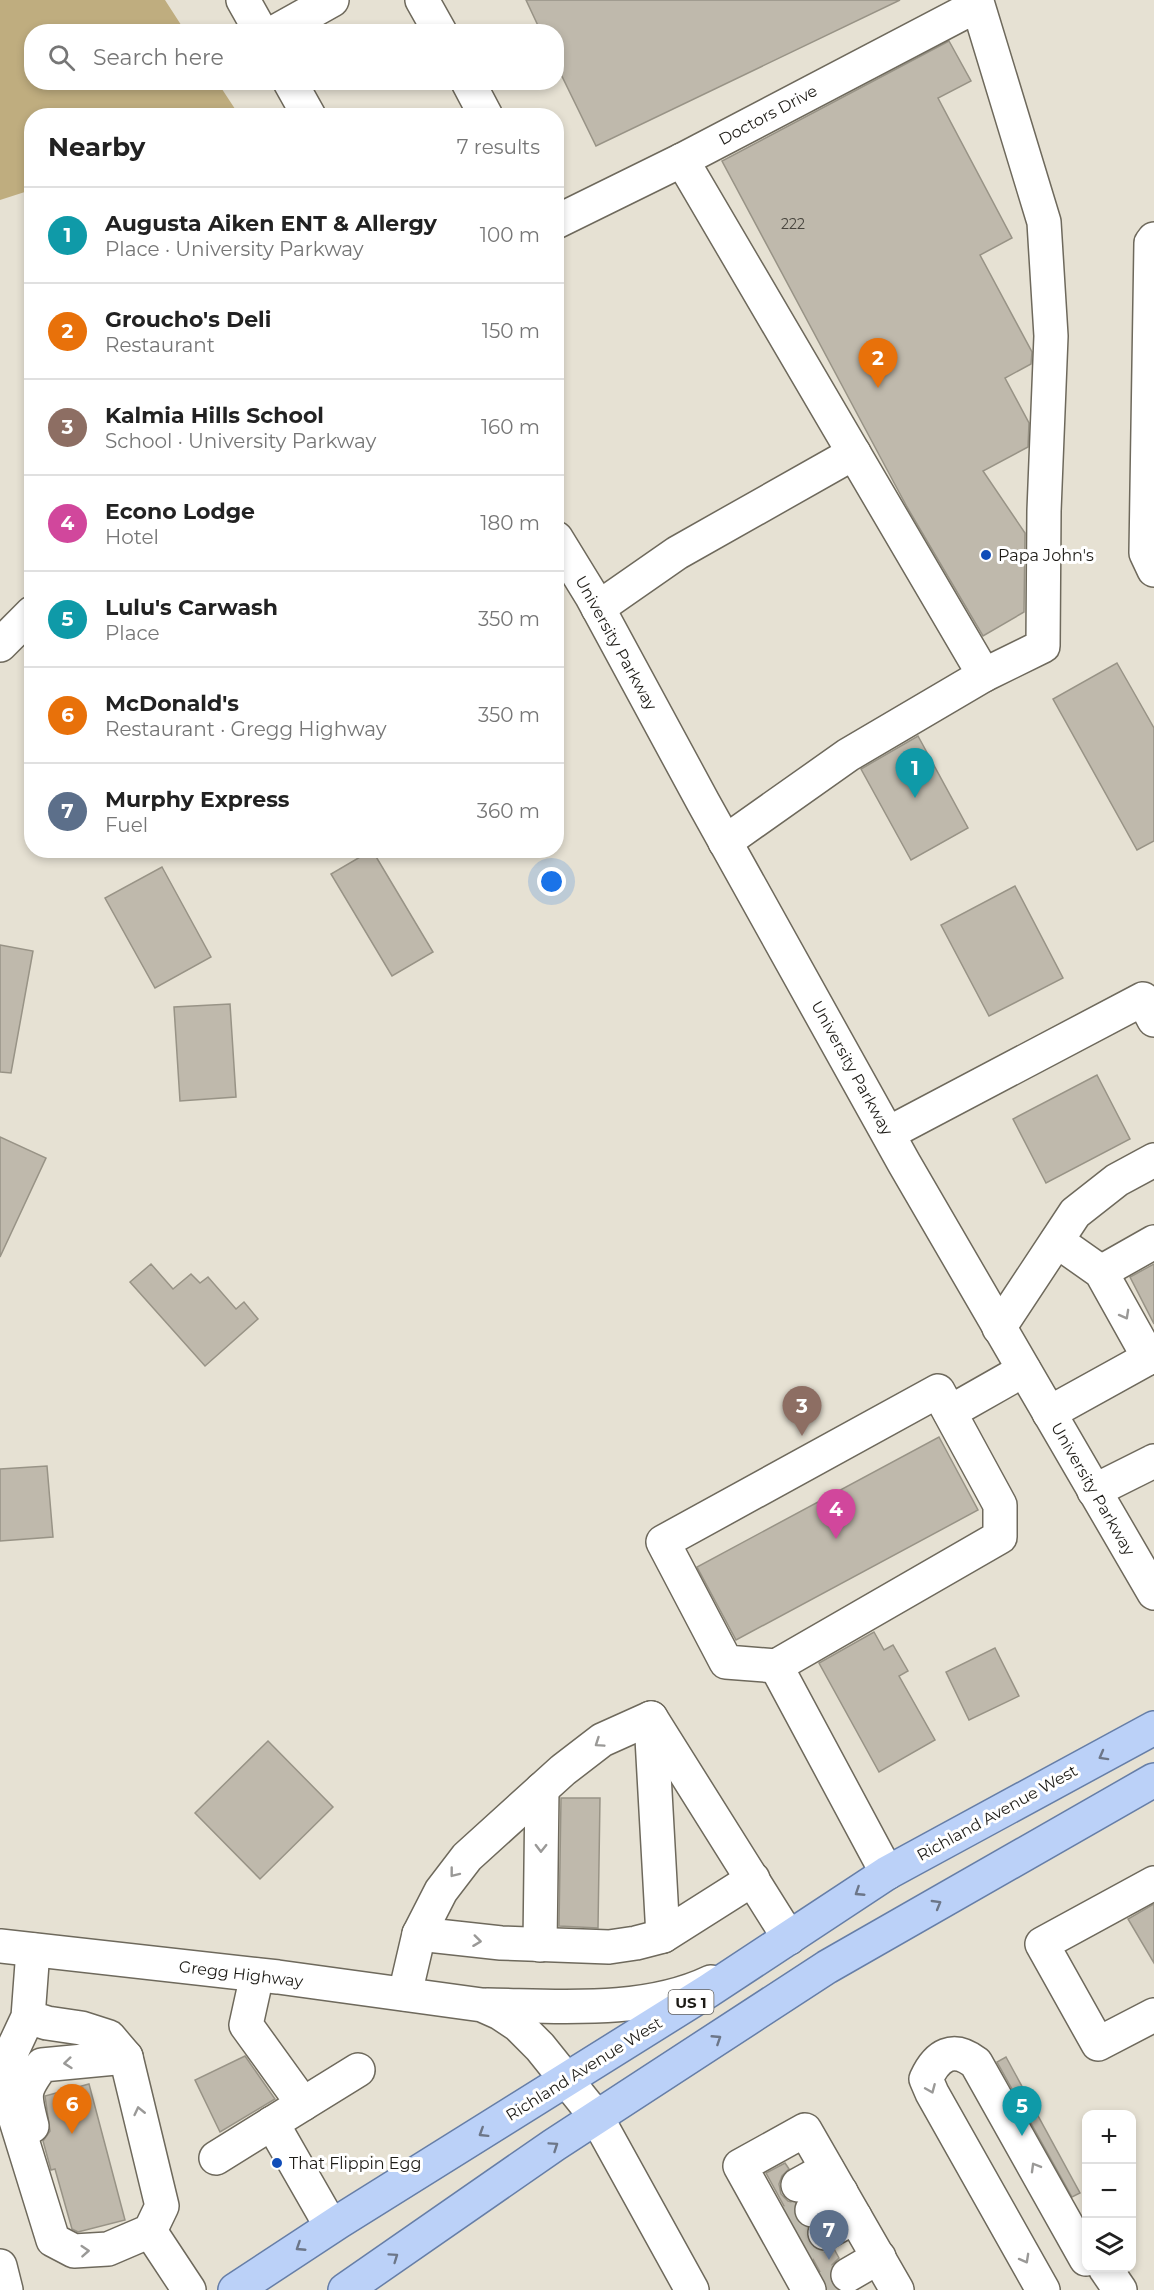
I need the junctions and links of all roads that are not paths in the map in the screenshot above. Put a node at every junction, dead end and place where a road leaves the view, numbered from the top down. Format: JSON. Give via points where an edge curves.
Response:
{"nodes":[{"id":1,"x":243,"y":0,"type":"edge"},
{"id":2,"x":332,"y":0,"type":"edge"},
{"id":3,"x":422,"y":0,"type":"edge"},
{"id":4,"x":256,"y":24,"type":"edge"},
{"id":5,"x":289,"y":24,"type":"edge"},
{"id":6,"x":436,"y":24,"type":"edge"},
{"id":7,"x":294,"y":90,"type":"edge"},
{"id":8,"x":472,"y":90,"type":"edge"},
{"id":9,"x":305,"y":108,"type":"edge"},
{"id":10,"x":482,"y":108,"type":"edge"},
{"id":11,"x":682,"y":160,"type":"junction"},
{"id":12,"x":564,"y":218,"type":"edge"},
{"id":13,"x":1154,"y":240,"type":"edge"},
{"id":14,"x":854,"y":453,"type":"junction"},
{"id":15,"x":564,"y":551,"type":"edge"},
{"id":16,"x":1154,"y":570,"type":"edge"},
{"id":17,"x":598,"y":608,"type":"junction"},
{"id":18,"x":24,"y":621,"type":"edge"},
{"id":19,"x":0,"y":645,"type":"edge"},
{"id":20,"x":984,"y":675,"type":"junction"},
{"id":21,"x":726,"y":842,"type":"junction"},
{"id":22,"x":1154,"y":1020,"type":"edge"},
{"id":23,"x":889,"y":1133,"type":"junction"},
{"id":24,"x":1154,"y":1160,"type":"edge"},
{"id":25,"x":1057,"y":1241,"type":"junction"},
{"id":26,"x":1154,"y":1242,"type":"edge"},
{"id":27,"x":1101,"y":1272,"type":"junction"},
{"id":28,"x":999,"y":1328,"type":"junction"},
{"id":29,"x":1151,"y":1356,"type":"edge"},
{"id":30,"x":1024,"y":1370,"type":"junction"},
{"id":31,"x":950,"y":1412,"type":"junction"},
{"id":32,"x":1049,"y":1413,"type":"junction"},
{"id":33,"x":1154,"y":1461,"type":"edge"},
{"id":34,"x":1094,"y":1491,"type":"junction"},
{"id":35,"x":1153,"y":1590,"type":"edge"},
{"id":36,"x":776,"y":1666,"type":"junction"},
{"id":37,"x":651,"y":1718,"type":"junction"},
{"id":38,"x":1154,"y":1728,"type":"edge"},
{"id":39,"x":1154,"y":1780,"type":"edge"},
{"id":40,"x":542,"y":1789,"type":"junction"},
{"id":41,"x":887,"y":1873,"type":"junction"},
{"id":42,"x":753,"y":1879,"type":"junction"},
{"id":43,"x":1154,"y":1883,"type":"edge"},
{"id":44,"x":419,"y":1934,"type":"junction"},
{"id":45,"x":663,"y":1936,"type":"junction"},
{"id":46,"x":789,"y":1938,"type":"junction"},
{"id":47,"x":540,"y":1945,"type":"junction"},
{"id":48,"x":0,"y":1946,"type":"edge"},
{"id":49,"x":33,"y":1950,"type":"junction"},
{"id":50,"x":755,"y":1960,"type":"junction"},
{"id":51,"x":257,"y":1975,"type":"junction"},
{"id":52,"x":405,"y":1994,"type":"junction"},
{"id":53,"x":482,"y":2005,"type":"junction"},
{"id":54,"x":1154,"y":2015,"type":"edge"},
{"id":55,"x":28,"y":2017,"type":"junction"},
{"id":56,"x":126,"y":2057,"type":"junction"},
{"id":57,"x":357,"y":2070,"type":"dead end"},
{"id":58,"x":567,"y":2081,"type":"junction"},
{"id":59,"x":303,"y":2103,"type":"junction"},
{"id":60,"x":597,"y":2118,"type":"junction"},
{"id":61,"x":272,"y":2123,"type":"junction"},
{"id":62,"x":216,"y":2158,"type":"dead end"},
{"id":63,"x":841,"y":2193,"type":"junction"},
{"id":64,"x":1064,"y":2218,"type":"junction"},
{"id":65,"x":790,"y":2221,"type":"junction"},
{"id":66,"x":332,"y":2226,"type":"junction"},
{"id":67,"x":150,"y":2231,"type":"junction"},
{"id":68,"x":1082,"y":2238,"type":"edge"},
{"id":69,"x":53,"y":2240,"type":"junction"},
{"id":70,"x":1082,"y":2252,"type":"edge"},
{"id":71,"x":0,"y":2266,"type":"edge"},
{"id":72,"x":1093,"y":2272,"type":"edge"},
{"id":73,"x":1108,"y":2272,"type":"edge"},
{"id":74,"x":862,"y":2282,"type":"edge"},
{"id":75,"x":6,"y":2290,"type":"edge"},
{"id":76,"x":189,"y":2290,"type":"edge"},
{"id":77,"x":235,"y":2290,"type":"edge"},
{"id":78,"x":345,"y":2290,"type":"edge"},
{"id":79,"x":692,"y":2290,"type":"edge"},
{"id":80,"x":809,"y":2290,"type":"edge"},
{"id":81,"x":1043,"y":2290,"type":"edge"},
{"id":82,"x":1104,"y":2290,"type":"edge"},
{"id":83,"x":1120,"y":2290,"type":"edge"}],
"edges":[{"from":1,"to":4,"type":"street"},
{"from":2,"to":5,"type":"street"},
{"from":3,"to":6,"type":"street"},
{"from":7,"to":9,"type":"street"},
{"from":8,"to":10,"type":"street"},
{"from":11,"to":12,"type":"street","name":"Doctors Drive"},
{"from":11,"to":14,"type":"street"},
{"from":11,"to":20,"type":"street","name":"Doctors Drive","via":[[978,5],[1044,222],[1051,336],[1043,646]]},
{"from":13,"to":16,"type":"street","via":[[1146,553]]},
{"from":14,"to":17,"type":"street","via":[[677,553]]},
{"from":14,"to":20,"type":"street"},
{"from":15,"to":17,"type":"street","name":"University Parkway"},
{"from":17,"to":21,"type":"street","name":"University Parkway"},
{"from":18,"to":19,"type":"street"},
{"from":20,"to":21,"type":"street","via":[[848,755]]},
{"from":21,"to":23,"type":"street","name":"University Parkway"},
{"from":22,"to":23,"type":"street","via":[[1143,999]]},
{"from":23,"to":28,"type":"street","name":"University Parkway"},
{"from":24,"to":25,"type":"street","via":[[1117,1180],[1075,1213]]},
{"from":25,"to":27,"type":"street"},
{"from":25,"to":28,"type":"street"},
{"from":26,"to":27,"type":"street"},
{"from":27,"to":29,"type":"street","one_way":true},
{"from":28,"to":30,"type":"street","name":"University Parkway"},
{"from":29,"to":32,"type":"street"},
{"from":30,"to":31,"type":"street"},
{"from":30,"to":32,"type":"street","name":"University Parkway"},
{"from":31,"to":36,"type":"street","via":[[1000,1505],[1000,1536]]},
{"from":31,"to":36,"type":"street","via":[[938,1391],[663,1542],[726,1662]]},
{"from":32,"to":34,"type":"street","name":"University Parkway"},
{"from":33,"to":34,"type":"street"},
{"from":34,"to":35,"type":"street","name":"University Parkway"},
{"from":36,"to":41,"type":"street"},
{"from":37,"to":40,"type":"street","one_way":true,"via":[[602,1740]]},
{"from":37,"to":42,"type":"street"},
{"from":37,"to":45,"type":"street"},
{"from":38,"to":41,"type":"main road","name":"Richland Avenue West","number":"US 1","one_way":true},
{"from":60,"to":39,"type":"main road","number":"US 1","one_way":true,"via":[[827,1967]]},
{"from":40,"to":44,"type":"street","one_way":true,"via":[[467,1857],[441,1891]]},
{"from":40,"to":47,"type":"street","one_way":true},
{"from":41,"to":46,"type":"main road","name":"Richland Avenue West","number":"US 1","one_way":true},
{"from":42,"to":45,"type":"street"},
{"from":42,"to":46,"type":"street"},
{"from":43,"to":54,"type":"street","via":[[1042,1944],[1098,2044]]},
{"from":44,"to":47,"type":"street","one_way":true},
{"from":44,"to":52,"type":"street"},
{"from":45,"to":47,"type":"street","via":[[609,1947]]},
{"from":46,"to":50,"type":"main road","name":"Richland Avenue West","number":"US 1"},
{"from":48,"to":49,"type":"street","name":"Gregg Highway"},
{"from":49,"to":51,"type":"street","name":"Gregg Highway"},
{"from":49,"to":55,"type":"street"},
{"from":50,"to":53,"type":"street","name":"Gregg Highway","via":[[696,1989],[641,2003]]},
{"from":50,"to":58,"type":"main road","name":"Richland Avenue West","number":"US 1"},
{"from":51,"to":52,"type":"street","name":"Gregg Highway"},
{"from":51,"to":59,"type":"street","via":[[246,2025]]},
{"from":52,"to":53,"type":"street","name":"Gregg Highway"},
{"from":53,"to":58,"type":"street","name":"Gregg Highway","via":[[518,2025]]},
{"from":55,"to":56,"type":"street","via":[[109,2037]]},
{"from":55,"to":69,"type":"street","via":[[13,2049],[5,2085]]},
{"from":67,"to":56,"type":"street","one_way":true,"via":[[162,2206]]},
{"from":56,"to":69,"type":"street","one_way":true,"via":[[42,2065],[27,2085],[26,2102],[59,2228]]},
{"from":57,"to":59,"type":"street"},
{"from":58,"to":60,"type":"street","name":"Gregg Highway"},
{"from":58,"to":66,"type":"main road","name":"Richland Avenue West","number":"US 1","one_way":true},
{"from":59,"to":61,"type":"street"},
{"from":78,"to":60,"type":"main road","number":"US 1","one_way":true},
{"from":60,"to":79,"type":"street","name":"Gregg Highway"},
{"from":61,"to":62,"type":"street"},
{"from":61,"to":66,"type":"street"},
{"from":63,"to":65,"type":"street"},
{"from":63,"to":65,"type":"street"},
{"from":63,"to":65,"type":"street","via":[[805,2130],[740,2166]]},
{"from":63,"to":74,"type":"street"},
{"from":64,"to":68,"type":"street"},
{"from":64,"to":70,"type":"street"},
{"from":64,"to":81,"type":"street","one_way":true,"via":[[976,2063],[957,2053],[933,2063],[926,2079],[932,2093]]},
{"from":65,"to":80,"type":"street"},
{"from":66,"to":77,"type":"main road","name":"Richland Avenue West","number":"US 1","one_way":true},
{"from":69,"to":67,"type":"street","one_way":true,"via":[[74,2251],[108,2249]]},
{"from":67,"to":76,"type":"street"},
{"from":71,"to":75,"type":"street"},
{"from":72,"to":82,"type":"street"},
{"from":73,"to":83,"type":"street"}]}
